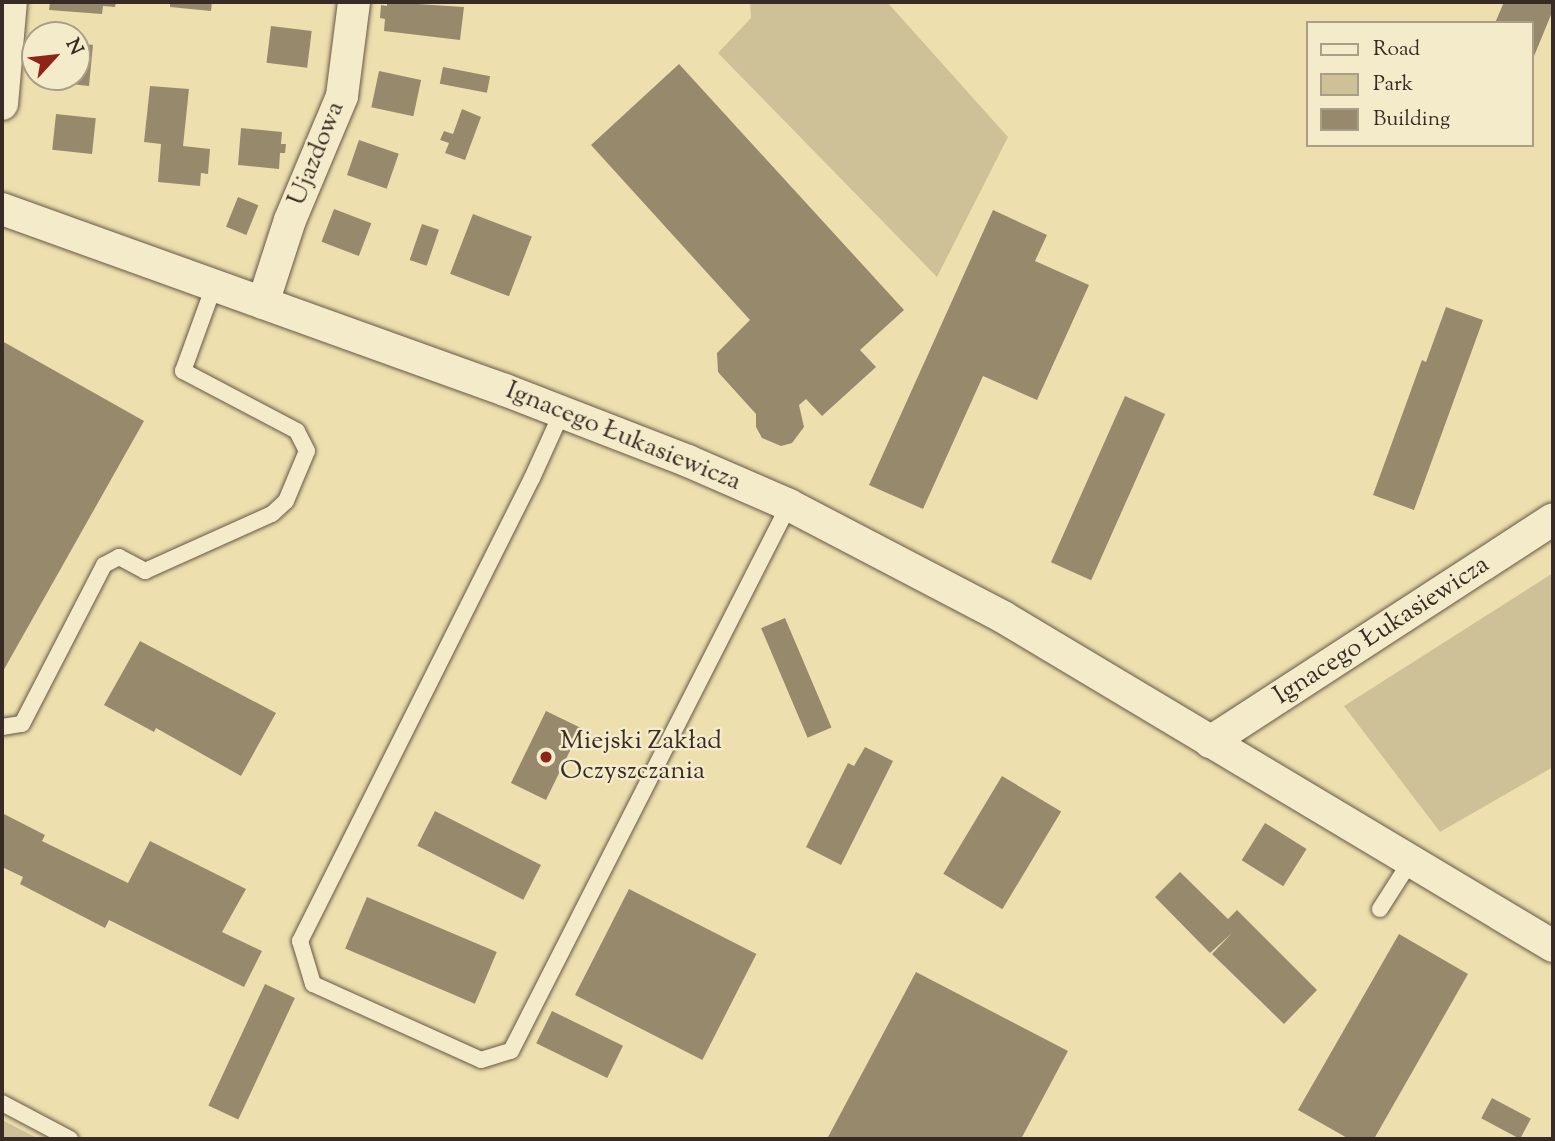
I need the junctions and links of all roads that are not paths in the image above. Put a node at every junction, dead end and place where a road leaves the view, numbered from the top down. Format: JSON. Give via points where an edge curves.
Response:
{"nodes":[{"id":1,"x":11,"y":2,"type":"edge"},
{"id":2,"x":354,"y":2,"type":"edge"},
{"id":3,"x":2,"y":104,"type":"edge"},
{"id":4,"x":2,"y":209,"type":"edge"},
{"id":5,"x":214,"y":286,"type":"junction"},
{"id":6,"x":263,"y":303,"type":"junction"},
{"id":7,"x":562,"y":412,"type":"junction"},
{"id":8,"x":789,"y":505,"type":"junction"},
{"id":9,"x":1553,"y":519,"type":"edge"},
{"id":10,"x":2,"y":727,"type":"edge"},
{"id":11,"x":1210,"y":742,"type":"junction"},
{"id":12,"x":1412,"y":859,"type":"junction"},
{"id":13,"x":1380,"y":909,"type":"dead end"},
{"id":14,"x":1553,"y":946,"type":"edge"},
{"id":15,"x":2,"y":1103,"type":"edge"},
{"id":16,"x":70,"y":1139,"type":"edge"}],
"edges":[{"from":1,"to":3,"type":"street"},
{"from":2,"to":6,"type":"street","name":"Ujazdowa","via":[[342,96],[290,220]]},
{"from":4,"to":5,"type":"street","name":"Ignacego Łukasiewicza"},
{"from":5,"to":6,"type":"street","name":"Ignacego Łukasiewicza"},
{"from":5,"to":10,"type":"lane","via":[[183,371],[297,431],[307,451],[286,501],[272,514],[145,571],[119,557],[104,565],[22,724]]},
{"from":6,"to":7,"type":"street","name":"Ignacego Łukasiewicza"},
{"from":7,"to":8,"type":"street","name":"Ignacego Łukasiewicza"},
{"from":7,"to":8,"type":"lane","via":[[300,941],[313,984],[481,1060],[510,1051]]},
{"from":8,"to":11,"type":"street","name":"Ignacego Łukasiewicza","via":[[1003,617]]},
{"from":9,"to":11,"type":"street","name":"Ignacego Łukasiewicza"},
{"from":11,"to":12,"type":"street","name":"Ignacego Łukasiewicza"},
{"from":12,"to":13,"type":"lane"},
{"from":12,"to":14,"type":"street","name":"Ignacego Łukasiewicza"},
{"from":15,"to":16,"type":"lane"}]}
